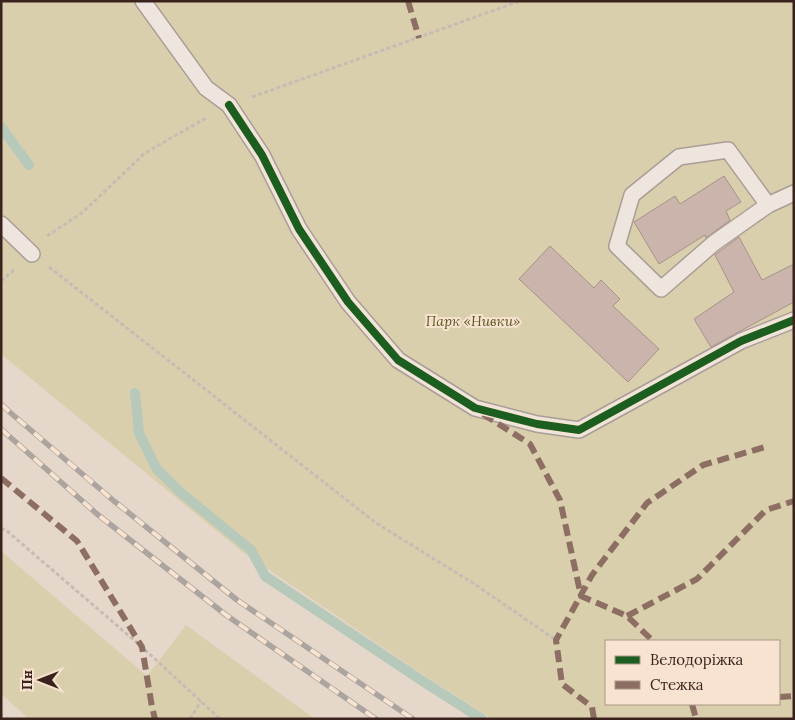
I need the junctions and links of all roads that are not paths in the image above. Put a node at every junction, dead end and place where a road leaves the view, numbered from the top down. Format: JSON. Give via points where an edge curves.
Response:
{"nodes":[{"id":1,"x":143,"y":1,"type":"edge"},
{"id":2,"x":794,"y":193,"type":"edge"},
{"id":3,"x":768,"y":205,"type":"junction"},
{"id":4,"x":1,"y":224,"type":"edge"},
{"id":5,"x":32,"y":254,"type":"road end"},
{"id":6,"x":794,"y":320,"type":"edge"}],
"edges":[{"from":1,"to":6,"type":"lane","via":[[206,88],[229,105],[262,155],[300,229],[348,302],[398,360],[475,408],[537,424],[579,430],[741,340]]},
{"from":2,"to":3,"type":"lane"},
{"from":3,"to":3,"type":"lane","via":[[728,150],[679,157],[632,194],[617,246],[661,289],[714,243]]},
{"from":4,"to":5,"type":"lane"}]}
